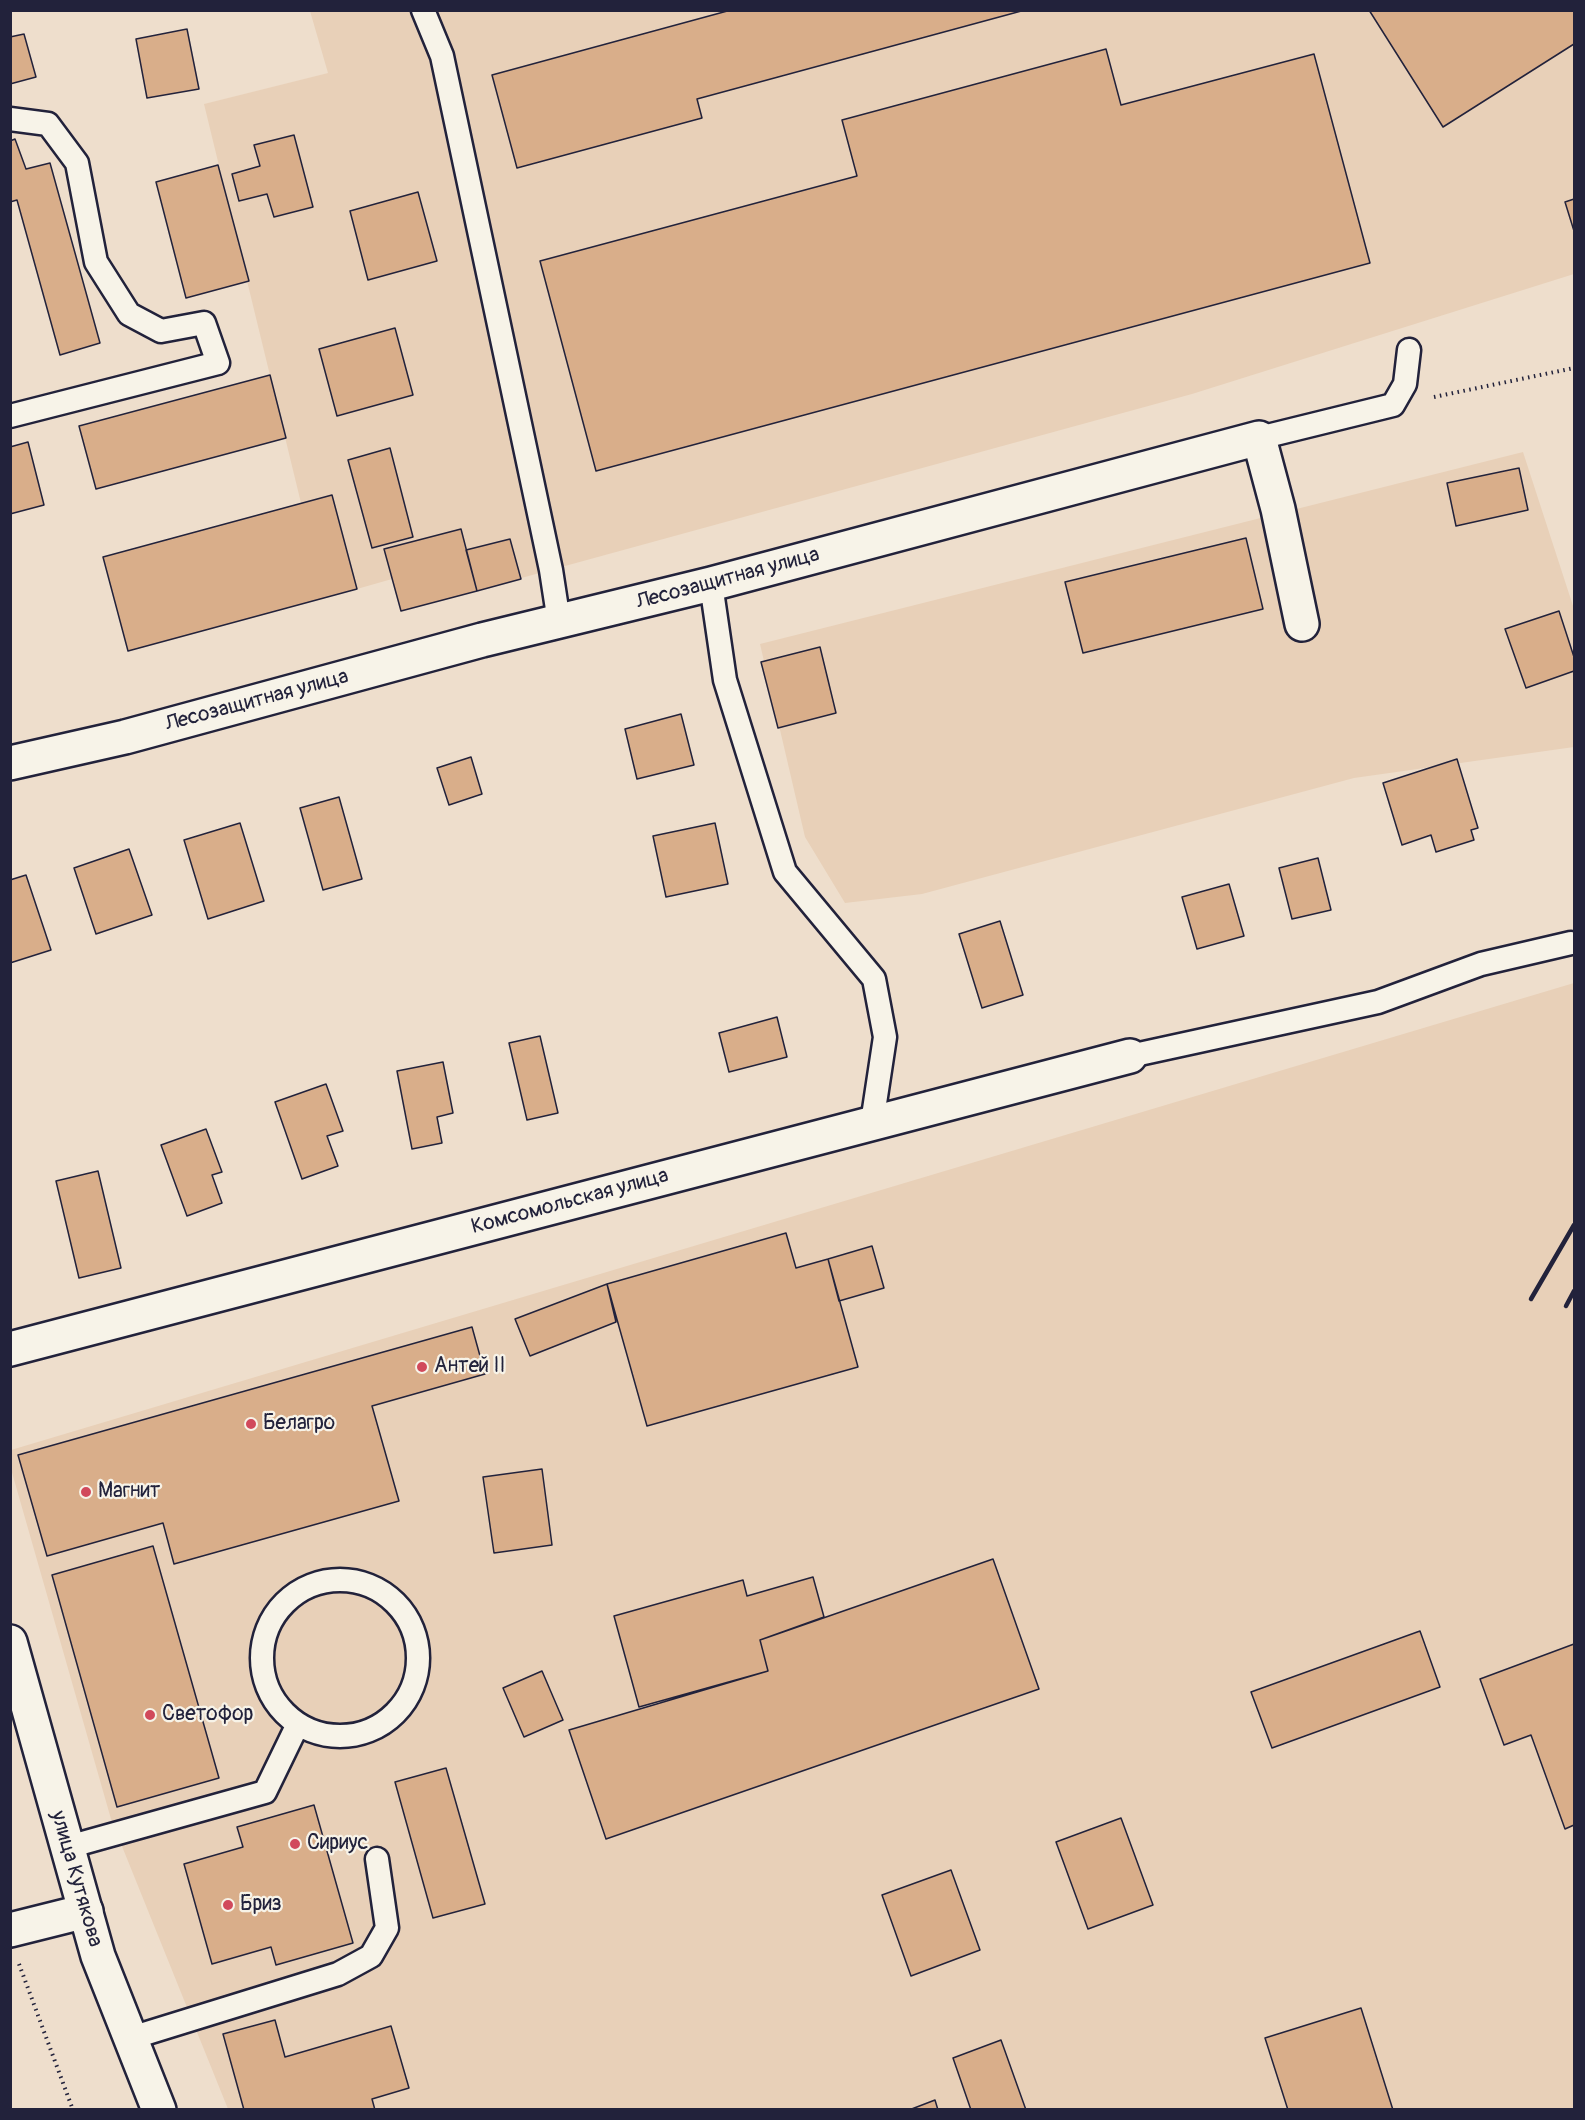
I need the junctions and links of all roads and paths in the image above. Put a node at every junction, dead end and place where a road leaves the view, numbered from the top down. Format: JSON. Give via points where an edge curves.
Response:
{"nodes":[{"id":1,"x":423,"y":10,"type":"edge"},
{"id":2,"x":10,"y":119,"type":"edge"},
{"id":3,"x":1409,"y":350,"type":"dead end"},
{"id":4,"x":1575,"y":368,"type":"edge"},
{"id":5,"x":1393,"y":405,"type":"junction"},
{"id":6,"x":10,"y":416,"type":"edge"},
{"id":7,"x":1259,"y":438,"type":"junction"},
{"id":8,"x":711,"y":584,"type":"junction"},
{"id":9,"x":559,"y":622,"type":"junction"},
{"id":10,"x":1302,"y":624,"type":"dead end"},
{"id":11,"x":10,"y":763,"type":"edge"},
{"id":12,"x":1570,"y":943,"type":"dead end"},
{"id":13,"x":1130,"y":1056,"type":"joint"},
{"id":14,"x":872,"y":1123,"type":"junction"},
{"id":15,"x":10,"y":1349,"type":"edge"},
{"id":16,"x":10,"y":1642,"type":"edge"},
{"id":17,"x":297,"y":1726,"type":"junction"},
{"id":18,"x":68,"y":1847,"type":"junction"},
{"id":19,"x":377,"y":1858,"type":"dead end"},
{"id":20,"x":86,"y":1911,"type":"junction"},
{"id":21,"x":10,"y":1930,"type":"edge"},
{"id":22,"x":19,"y":1963,"type":"dead end"},
{"id":23,"x":130,"y":2038,"type":"junction"},
{"id":24,"x":73,"y":2109,"type":"edge"},
{"id":25,"x":159,"y":2109,"type":"edge"}],
"edges":[{"from":1,"to":9,"type":"lane","via":[[442,56]]},
{"from":2,"to":6,"type":"lane","via":[[48,124],[77,163],[96,262],[129,314],[161,331],[204,323],[218,363]]},
{"from":3,"to":5,"type":"lane","via":[[1405,384]]},
{"from":4,"to":5,"type":"path"},
{"from":5,"to":7,"type":"lane"},
{"from":7,"to":8,"type":"street","name":"Лесозащитная улица"},
{"from":7,"to":10,"type":"street"},
{"from":8,"to":9,"type":"street","name":"Лесозащитная улица"},
{"from":8,"to":14,"type":"lane","via":[[725,680],[785,872],[874,979],[885,1037]]},
{"from":9,"to":11,"type":"street","name":"Лесозащитная улица","via":[[125,737]]},
{"from":12,"to":13,"type":"lane","via":[[1481,964],[1378,1002]]},
{"from":13,"to":14,"type":"street","name":"Комсомольская улица"},
{"from":14,"to":15,"type":"street","name":"Комсомольская улица"},
{"from":16,"to":18,"type":"street","name":"улица Кутякова"},
{"from":17,"to":17,"type":"lane","via":[[340,1738],[383,1725],[412,1691],[419,1650],[405,1612],[374,1587],[335,1579],[300,1590],[272,1617],[261,1652],[268,1692]]},
{"from":17,"to":18,"type":"lane","via":[[265,1792]]},
{"from":18,"to":20,"type":"street","name":"улица Кутякова"},
{"from":19,"to":23,"type":"lane","via":[[387,1928],[371,1956],[338,1974]]},
{"from":20,"to":21,"type":"street"},
{"from":20,"to":23,"type":"street","name":"улица Кутякова","via":[[98,1956]]},
{"from":22,"to":24,"type":"path"},
{"from":23,"to":25,"type":"street","name":"улица Кутякова"}]}
